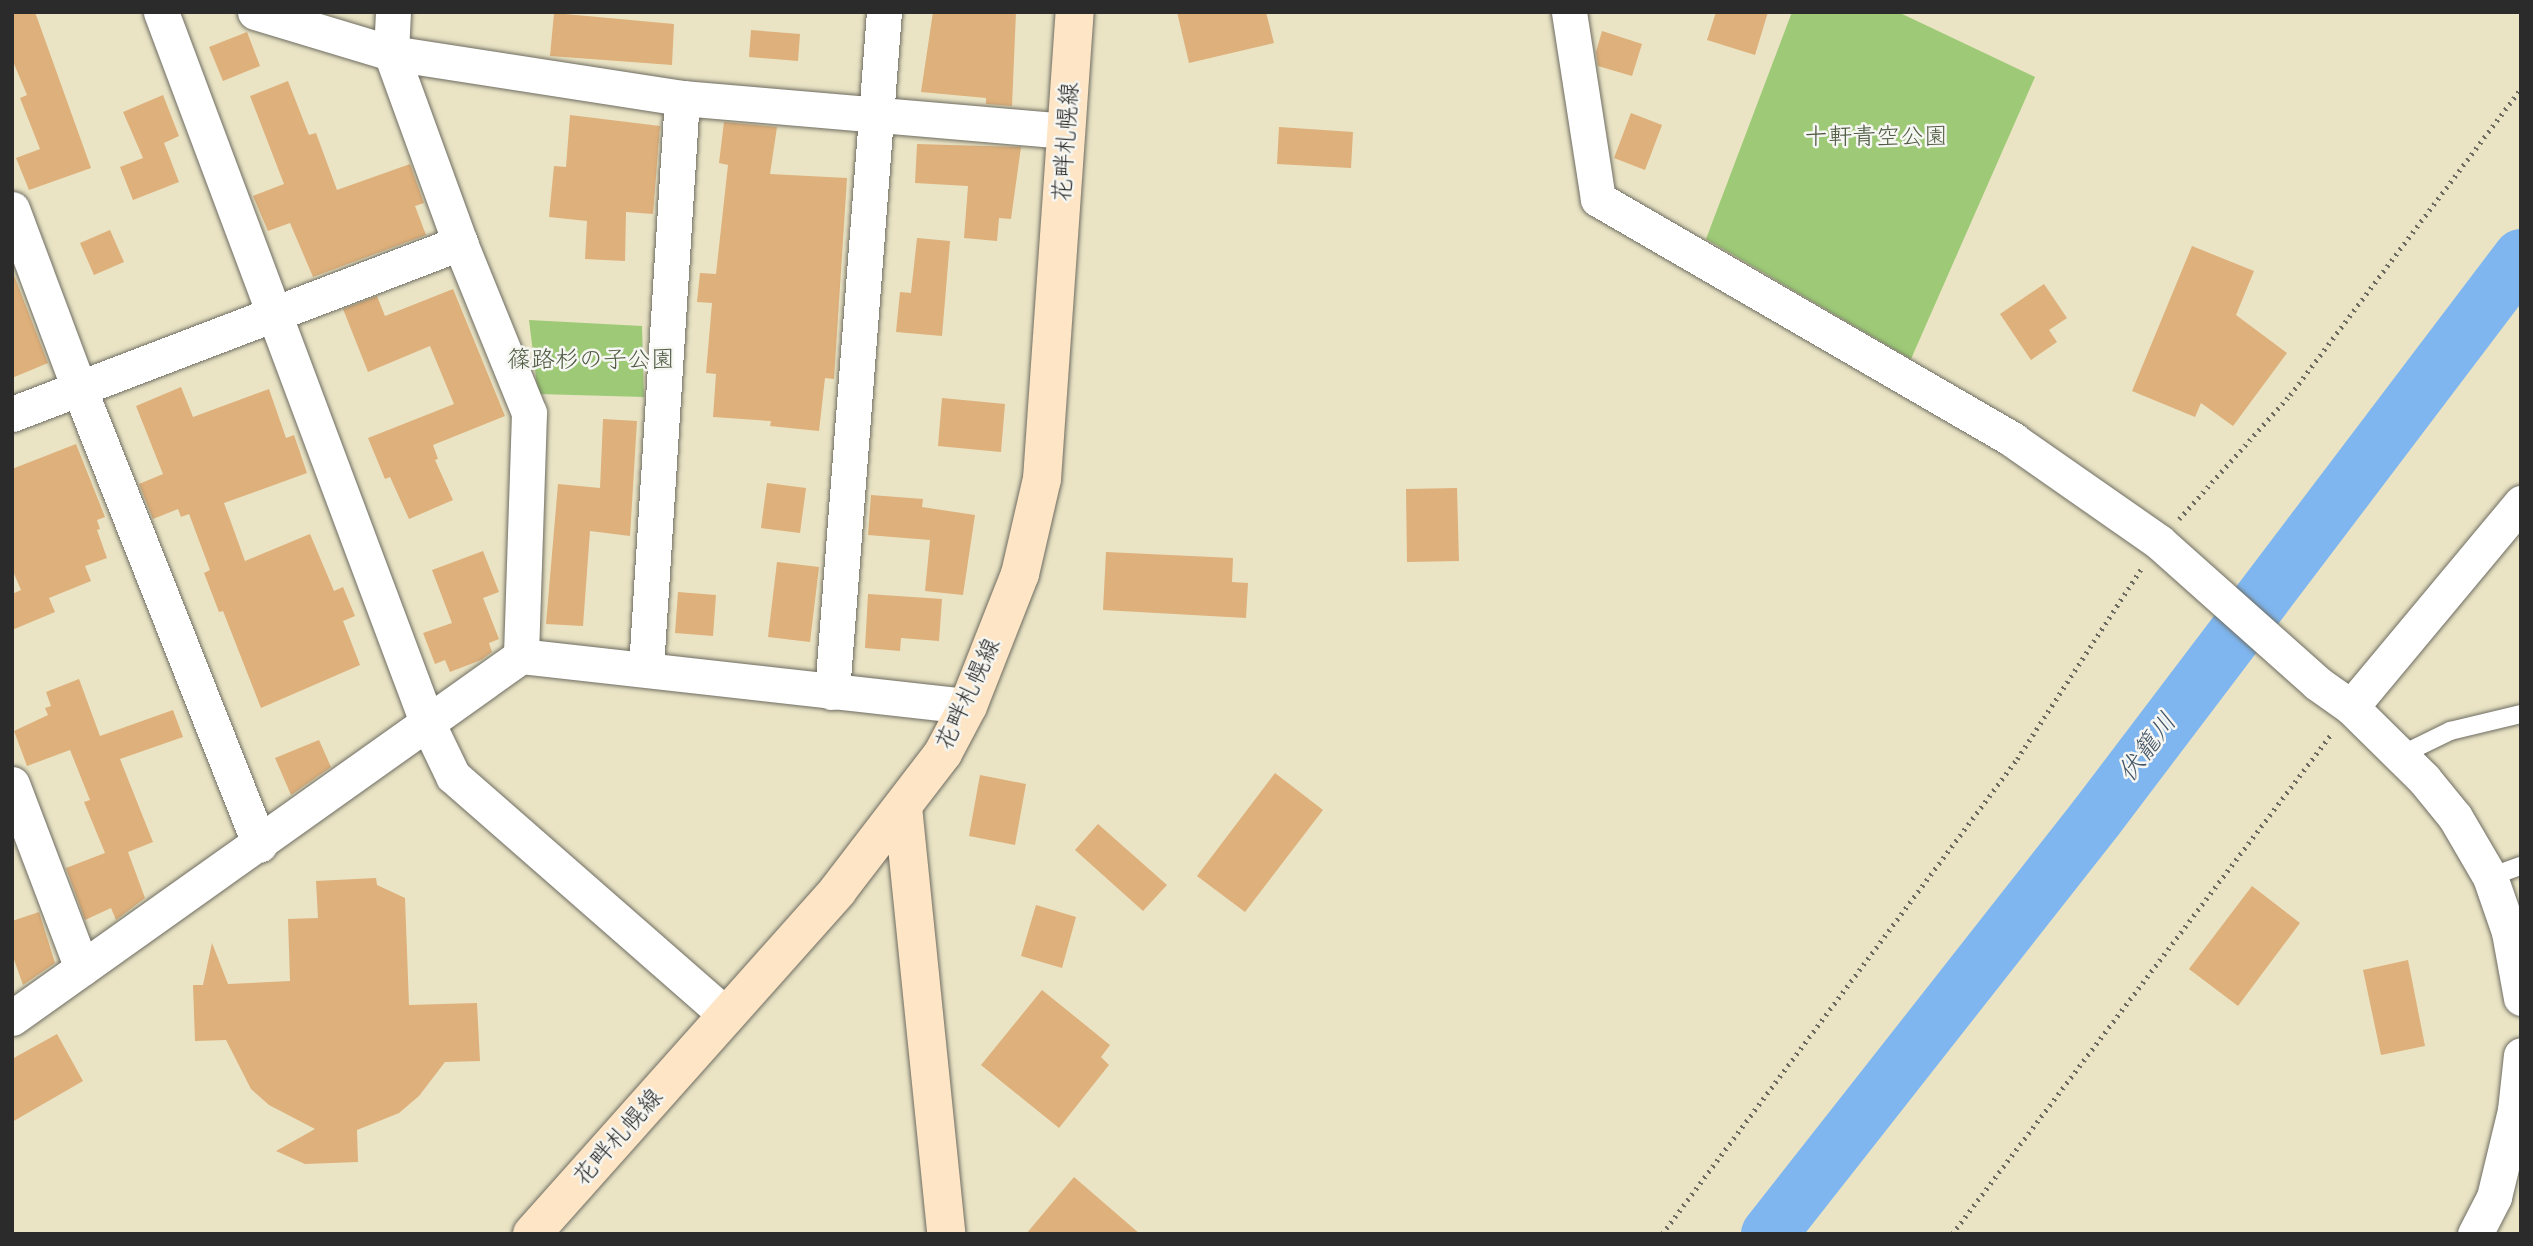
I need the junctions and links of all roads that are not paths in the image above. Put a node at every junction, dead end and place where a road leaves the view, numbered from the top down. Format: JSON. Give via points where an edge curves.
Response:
{"nodes":[{"id":1,"x":161,"y":12,"type":"edge"},
{"id":2,"x":255,"y":12,"type":"edge"},
{"id":3,"x":393,"y":12,"type":"edge"},
{"id":4,"x":884,"y":12,"type":"edge"},
{"id":5,"x":1075,"y":12,"type":"edge"},
{"id":6,"x":1569,"y":12,"type":"edge"},
{"id":7,"x":391,"y":53,"type":"junction"},
{"id":8,"x":682,"y":98,"type":"junction"},
{"id":9,"x":878,"y":115,"type":"junction"},
{"id":10,"x":1067,"y":131,"type":"junction"},
{"id":11,"x":12,"y":209,"type":"edge"},
{"id":12,"x":460,"y":243,"type":"junction"},
{"id":13,"x":276,"y":314,"type":"junction"},
{"id":14,"x":79,"y":388,"type":"junction"},
{"id":15,"x":12,"y":414,"type":"edge"},
{"id":16,"x":2521,"y":503,"type":"edge"},
{"id":17,"x":521,"y":656,"type":"junction"},
{"id":18,"x":646,"y":668,"type":"junction"},
{"id":19,"x":832,"y":692,"type":"junction"},
{"id":20,"x":968,"y":706,"type":"junction"},
{"id":21,"x":2351,"y":706,"type":"junction"},
{"id":22,"x":2521,"y":714,"type":"edge"},
{"id":23,"x":427,"y":722,"type":"junction"},
{"id":24,"x":2401,"y":755,"type":"junction"},
{"id":25,"x":12,"y":784,"type":"edge"},
{"id":26,"x":903,"y":807,"type":"junction"},
{"id":27,"x":260,"y":845,"type":"junction"},
{"id":28,"x":2505,"y":871,"type":"edge"},
{"id":29,"x":82,"y":968,"type":"junction"},
{"id":30,"x":2521,"y":998,"type":"edge"},
{"id":31,"x":727,"y":1016,"type":"junction"},
{"id":32,"x":12,"y":1018,"type":"edge"},
{"id":33,"x":2521,"y":1055,"type":"edge"},
{"id":34,"x":532,"y":1234,"type":"edge"},
{"id":35,"x":946,"y":1234,"type":"edge"},
{"id":36,"x":2475,"y":1234,"type":"edge"}],
"edges":[{"from":1,"to":13,"type":"street"},
{"from":2,"to":7,"type":"street"},
{"from":3,"to":7,"type":"street"},
{"from":4,"to":9,"type":"street"},
{"from":5,"to":10,"type":"main road","name":"花畔札幌線"},
{"from":6,"to":21,"type":"street","via":[[1598,199],[2012,440],[2169,551],[2317,683]]},
{"from":7,"to":8,"type":"street"},
{"from":7,"to":12,"type":"street"},
{"from":8,"to":9,"type":"street"},
{"from":8,"to":18,"type":"street"},
{"from":9,"to":10,"type":"street"},
{"from":9,"to":19,"type":"street"},
{"from":10,"to":20,"type":"main road","name":"花畔札幌線","via":[[1042,479],[1020,574]]},
{"from":11,"to":14,"type":"street"},
{"from":12,"to":13,"type":"street"},
{"from":12,"to":17,"type":"street","via":[[529,413]]},
{"from":13,"to":14,"type":"street"},
{"from":13,"to":23,"type":"street"},
{"from":14,"to":15,"type":"street"},
{"from":14,"to":27,"type":"street"},
{"from":16,"to":21,"type":"street"},
{"from":17,"to":18,"type":"street"},
{"from":17,"to":23,"type":"street"},
{"from":18,"to":19,"type":"street"},
{"from":19,"to":20,"type":"street"},
{"from":20,"to":26,"type":"main road","name":"花畔札幌線","via":[[943,753]]},
{"from":21,"to":24,"type":"street"},
{"from":22,"to":24,"type":"lane","via":[[2450,731]]},
{"from":23,"to":27,"type":"street"},
{"from":23,"to":31,"type":"street","via":[[453,776]]},
{"from":24,"to":28,"type":"street"},
{"from":25,"to":29,"type":"street"},
{"from":26,"to":31,"type":"main road","name":"花畔札幌線","via":[[838,890]]},
{"from":26,"to":35,"type":"main road"},
{"from":27,"to":29,"type":"street"},
{"from":28,"to":30,"type":"street","via":[[2509,932]]},
{"from":29,"to":32,"type":"street"},
{"from":31,"to":34,"type":"main road","name":"花畔札幌線"},
{"from":33,"to":36,"type":"street","via":[[2515,1110],[2494,1197]]}]}
